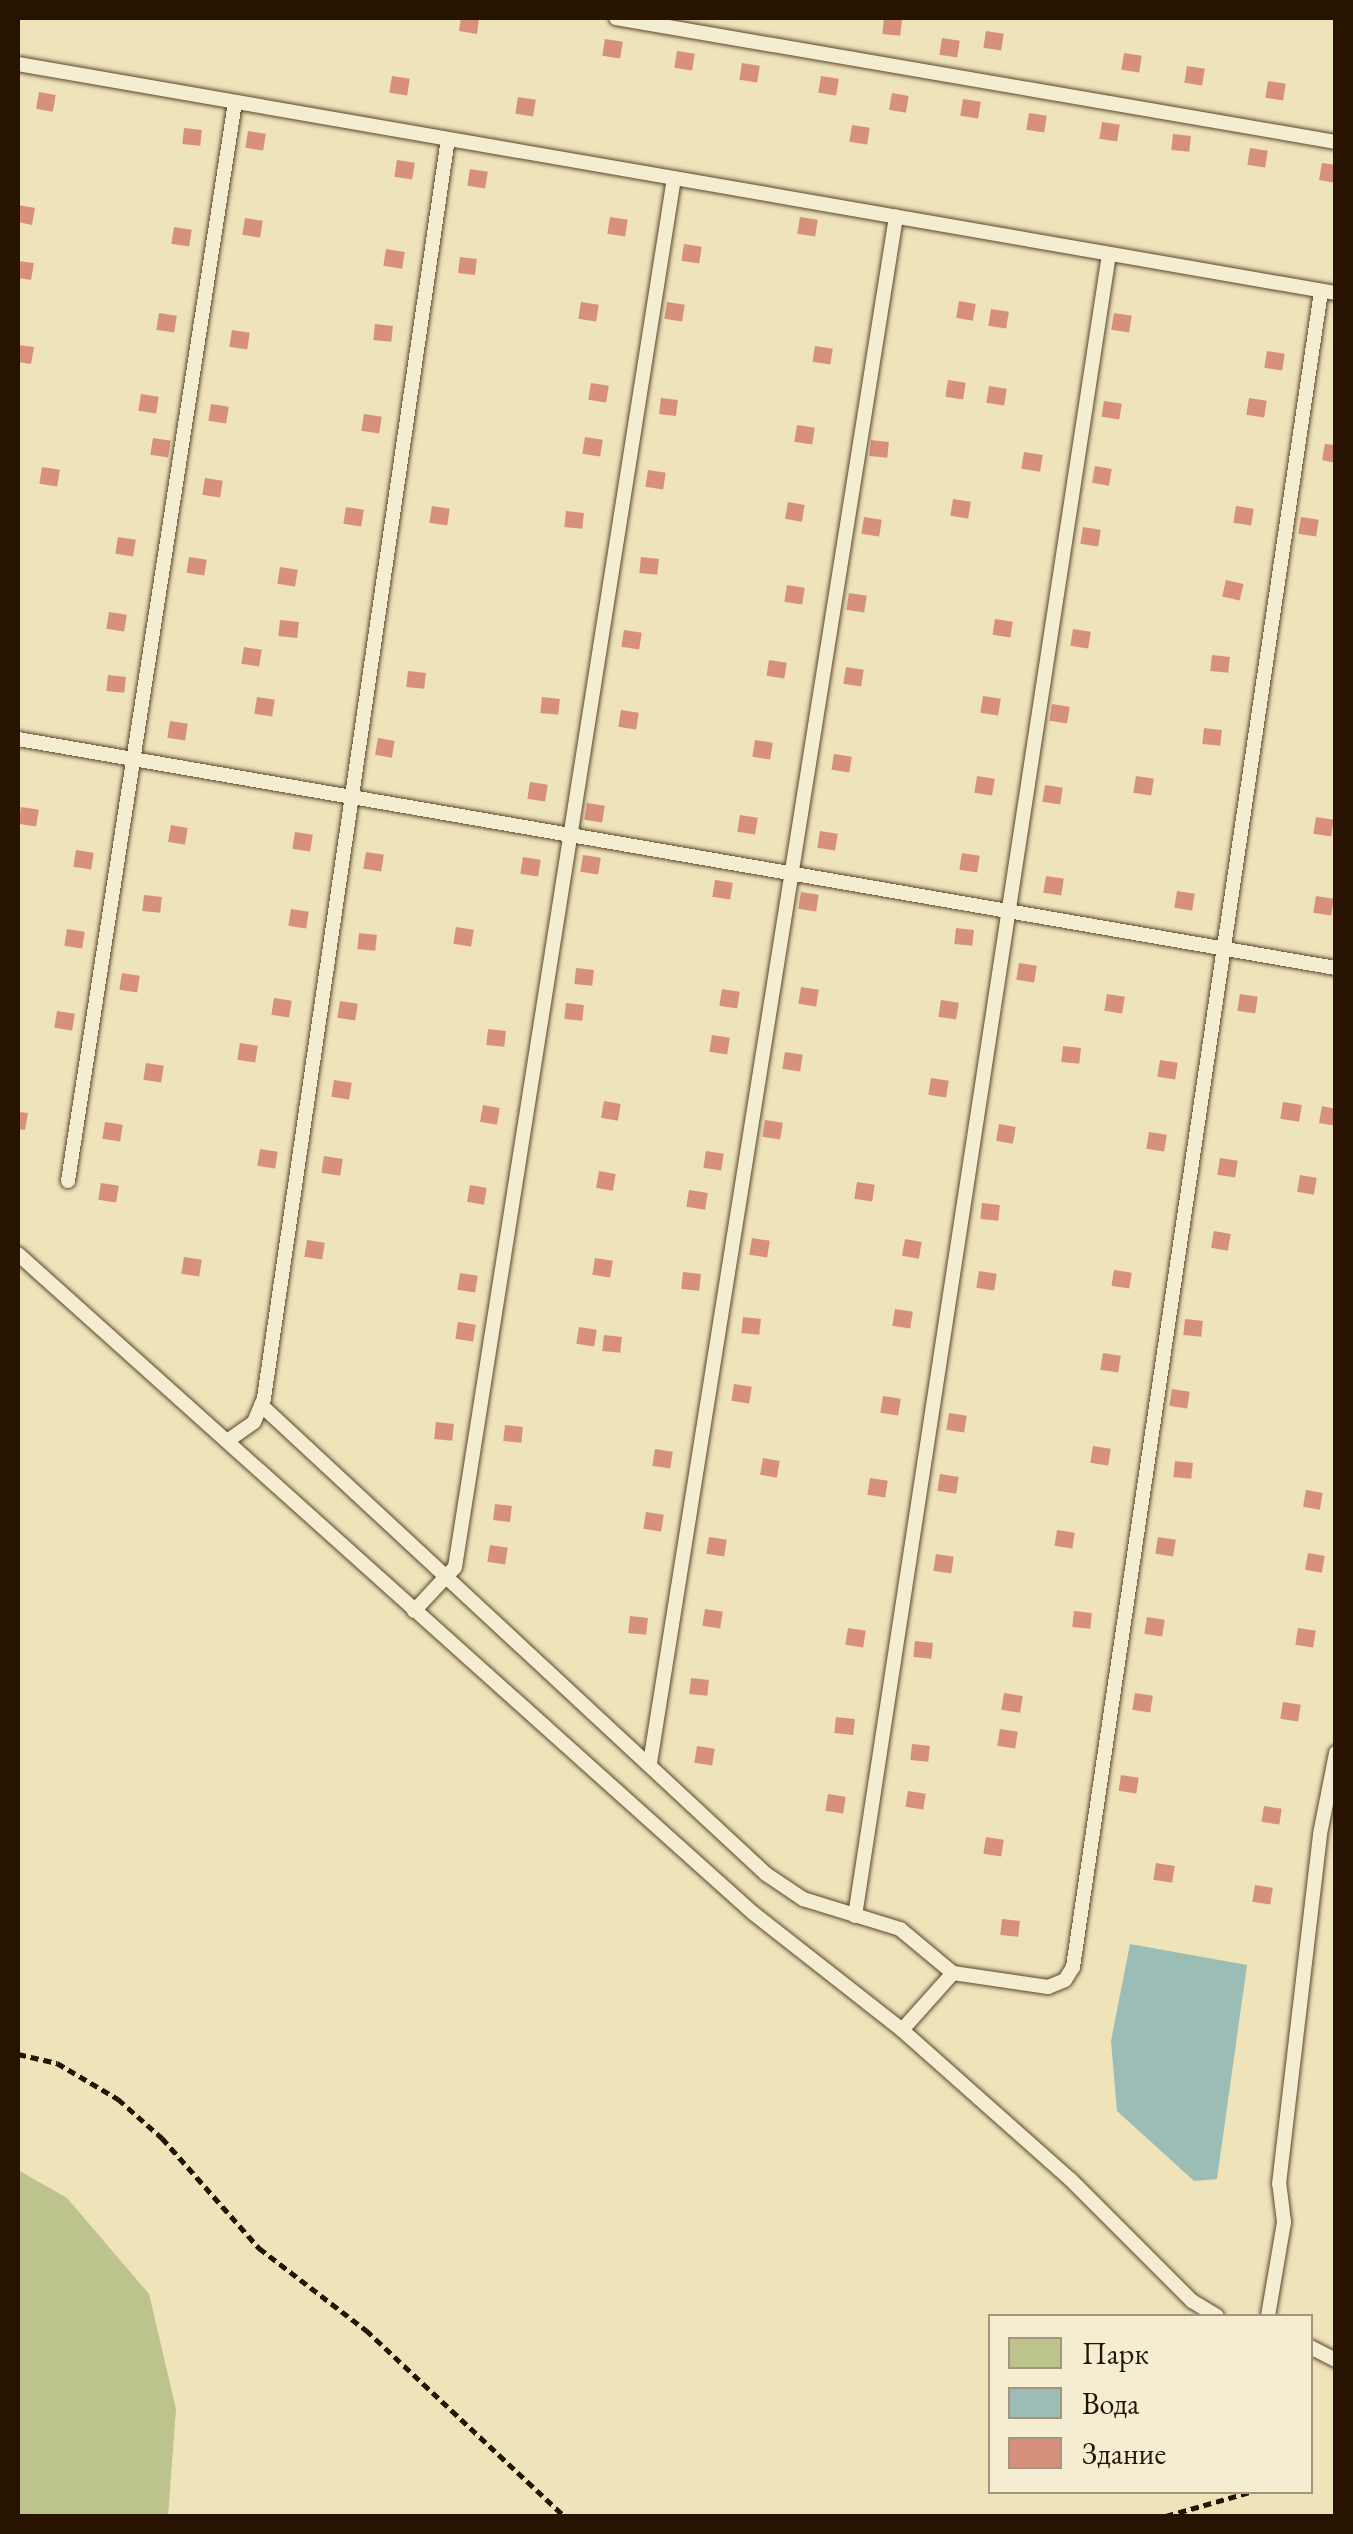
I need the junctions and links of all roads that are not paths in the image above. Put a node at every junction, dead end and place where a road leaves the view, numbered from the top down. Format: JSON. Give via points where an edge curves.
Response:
{"nodes":[{"id":1,"x":616,"y":18,"type":"edge"},
{"id":2,"x":18,"y":64,"type":"edge"},
{"id":3,"x":234,"y":102,"type":"junction"},
{"id":4,"x":448,"y":138,"type":"junction"},
{"id":5,"x":1336,"y":142,"type":"edge"},
{"id":6,"x":674,"y":178,"type":"junction"},
{"id":7,"x":896,"y":216,"type":"junction"},
{"id":8,"x":1109,"y":254,"type":"junction"},
{"id":9,"x":1328,"y":292,"type":"edge"},
{"id":10,"x":18,"y":738,"type":"edge"},
{"id":11,"x":133,"y":759,"type":"junction"},
{"id":12,"x":352,"y":797,"type":"junction"},
{"id":13,"x":571,"y":835,"type":"junction"},
{"id":14,"x":792,"y":873,"type":"junction"},
{"id":15,"x":1009,"y":911,"type":"junction"},
{"id":16,"x":1222,"y":948,"type":"junction"},
{"id":17,"x":1336,"y":968,"type":"edge"},
{"id":18,"x":68,"y":1182,"type":"dead end"},
{"id":19,"x":18,"y":1254,"type":"edge"},
{"id":20,"x":261,"y":1405,"type":"junction"},
{"id":21,"x":230,"y":1439,"type":"junction"},
{"id":22,"x":446,"y":1577,"type":"junction"},
{"id":23,"x":414,"y":1611,"type":"junction"},
{"id":24,"x":1336,"y":1752,"type":"edge"},
{"id":25,"x":650,"y":1763,"type":"junction"},
{"id":26,"x":855,"y":1916,"type":"junction"},
{"id":27,"x":953,"y":1973,"type":"junction"},
{"id":28,"x":902,"y":2030,"type":"junction"},
{"id":29,"x":1213,"y":2314,"type":"edge"},
{"id":30,"x":1268,"y":2314,"type":"edge"},
{"id":31,"x":1313,"y":2348,"type":"edge"},
{"id":32,"x":1336,"y":2360,"type":"edge"}],
"edges":[{"from":1,"to":5,"type":"lane"},
{"from":2,"to":3,"type":"lane"},
{"from":3,"to":4,"type":"lane"},
{"from":3,"to":11,"type":"lane"},
{"from":4,"to":6,"type":"lane"},
{"from":4,"to":12,"type":"lane"},
{"from":6,"to":7,"type":"lane"},
{"from":6,"to":13,"type":"lane"},
{"from":7,"to":8,"type":"lane"},
{"from":7,"to":14,"type":"lane"},
{"from":8,"to":9,"type":"lane"},
{"from":8,"to":15,"type":"lane"},
{"from":9,"to":16,"type":"lane"},
{"from":10,"to":11,"type":"lane"},
{"from":11,"to":12,"type":"lane"},
{"from":11,"to":18,"type":"lane"},
{"from":12,"to":13,"type":"lane"},
{"from":12,"to":20,"type":"lane"},
{"from":13,"to":14,"type":"lane"},
{"from":13,"to":22,"type":"lane","via":[[455,1567]]},
{"from":14,"to":15,"type":"lane"},
{"from":14,"to":25,"type":"lane"},
{"from":15,"to":16,"type":"lane"},
{"from":15,"to":26,"type":"lane"},
{"from":16,"to":17,"type":"lane"},
{"from":16,"to":27,"type":"lane","via":[[1074,1967],[1048,1987]]},
{"from":19,"to":21,"type":"lane"},
{"from":20,"to":21,"type":"lane","via":[[254,1422]]},
{"from":20,"to":22,"type":"lane"},
{"from":21,"to":23,"type":"lane"},
{"from":22,"to":23,"type":"lane"},
{"from":22,"to":25,"type":"lane"},
{"from":23,"to":28,"type":"lane","via":[[753,1914]]},
{"from":24,"to":30,"type":"lane","via":[[1320,1834],[1279,2184],[1284,2222]]},
{"from":25,"to":26,"type":"lane","via":[[766,1874],[803,1899]]},
{"from":26,"to":27,"type":"lane","via":[[900,1929]]},
{"from":27,"to":28,"type":"lane"},
{"from":28,"to":29,"type":"lane"},
{"from":31,"to":32,"type":"lane"}]}
